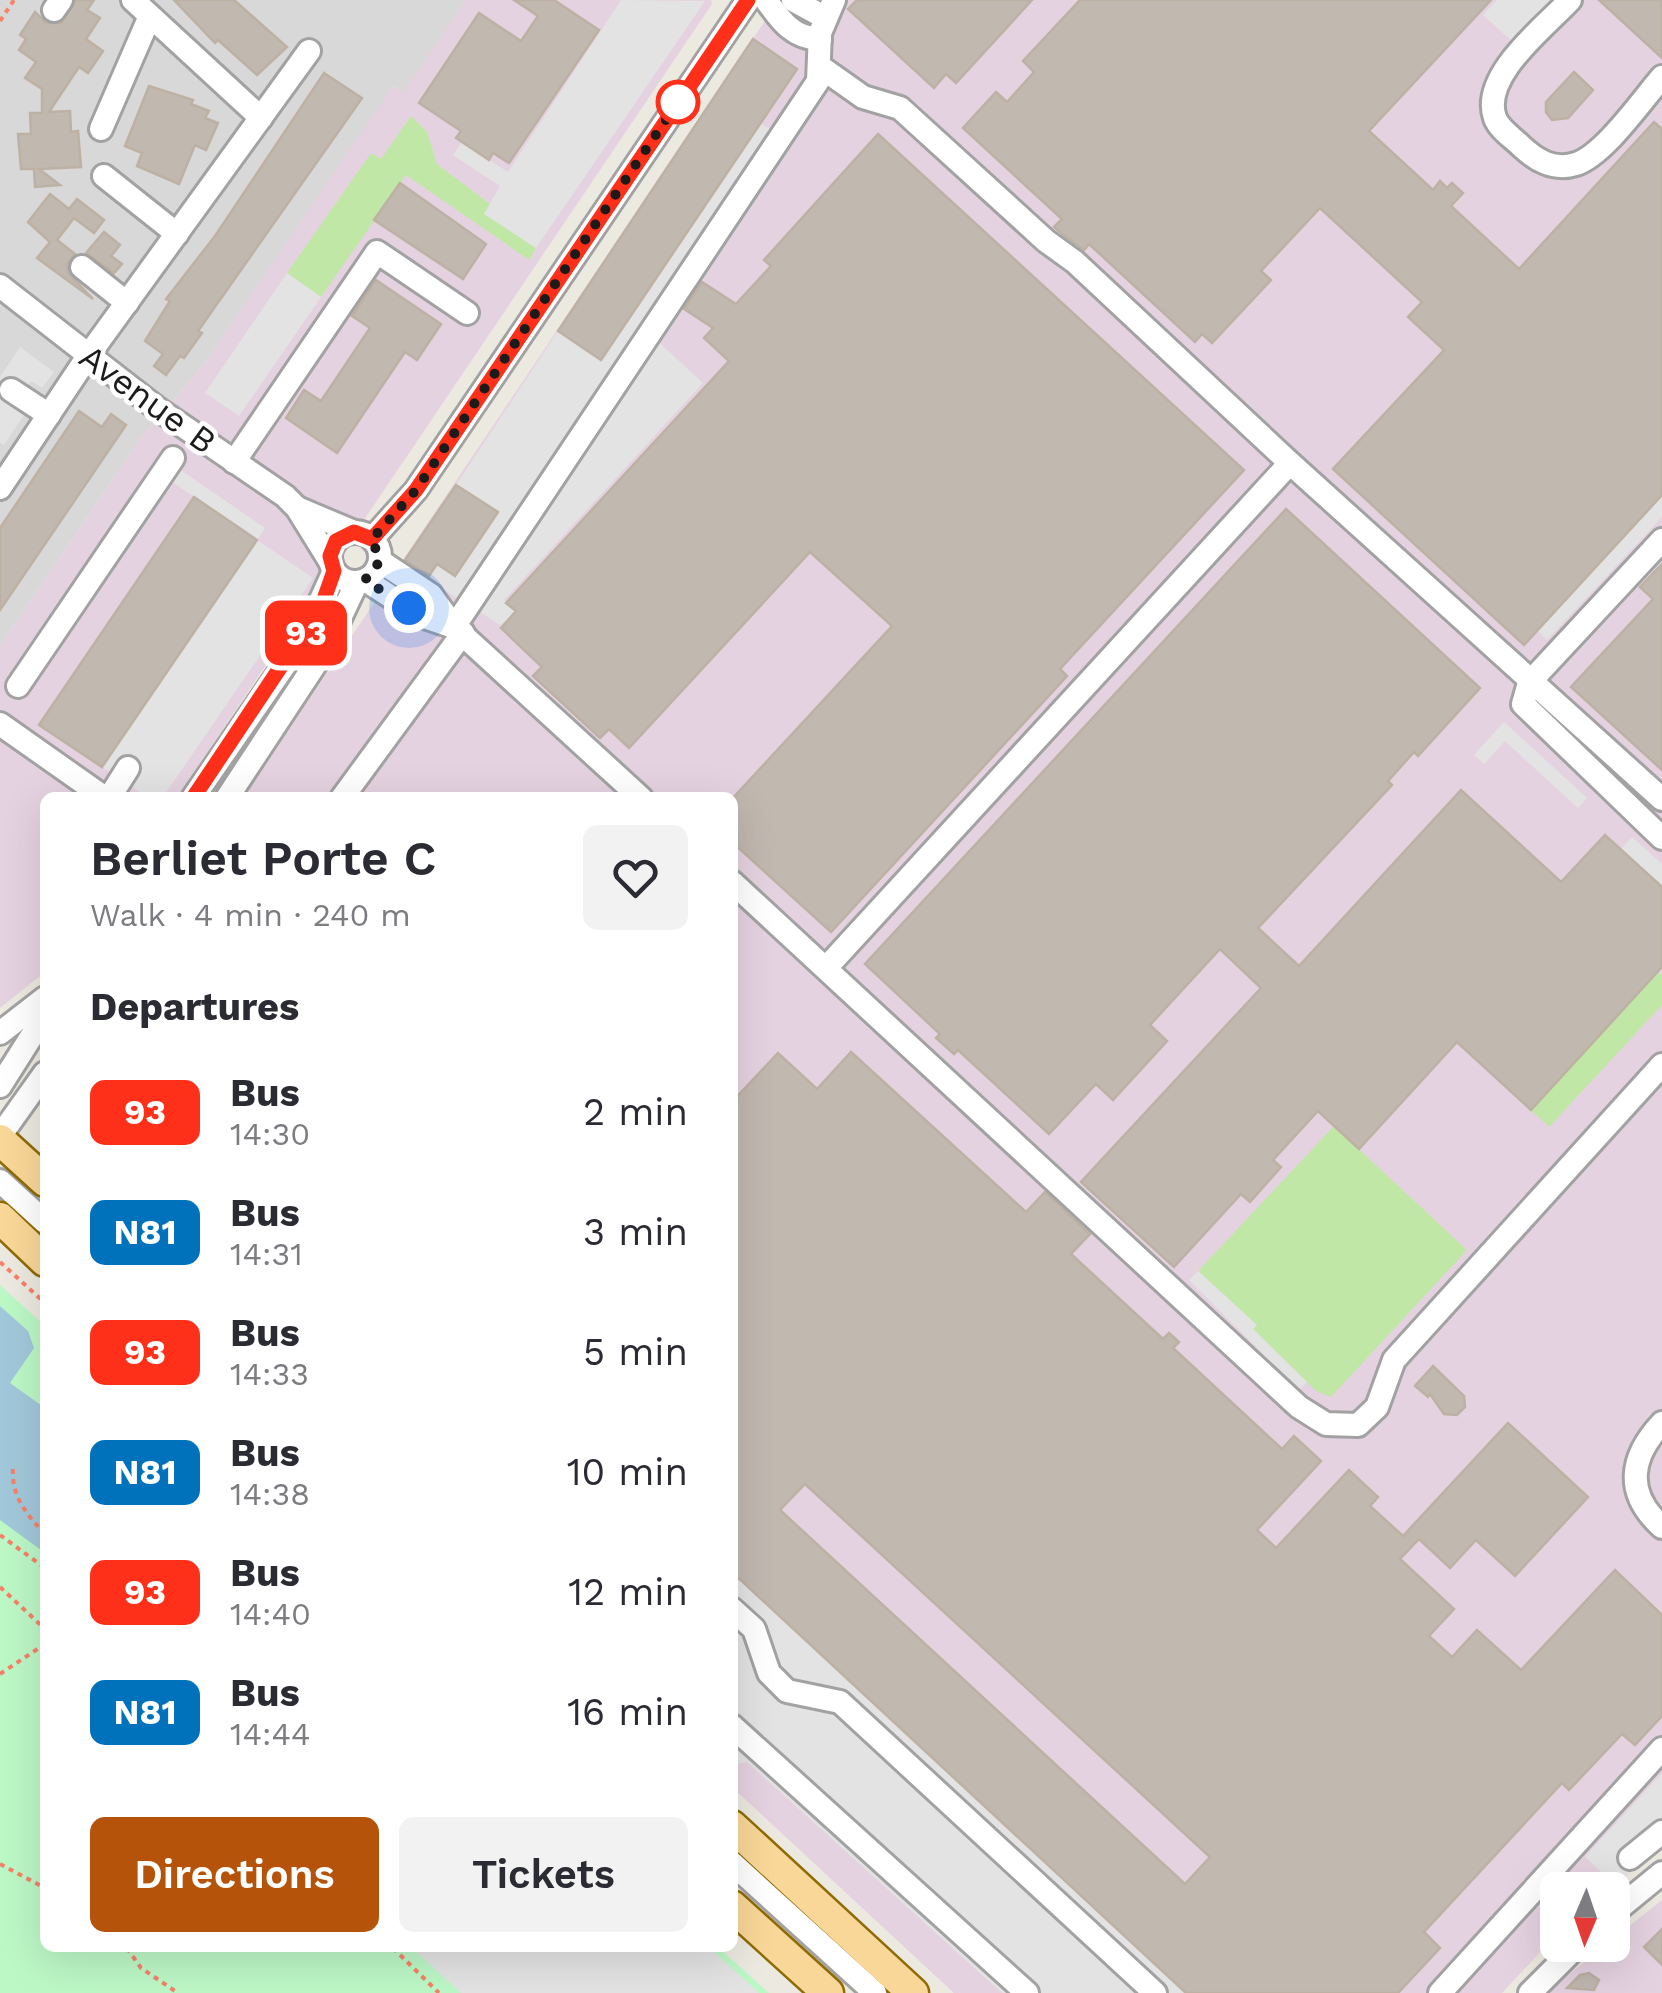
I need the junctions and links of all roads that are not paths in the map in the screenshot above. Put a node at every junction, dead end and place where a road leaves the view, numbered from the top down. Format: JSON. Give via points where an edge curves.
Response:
{"nodes":[{"id":1,"x":133,"y":0,"type":"edge"},
{"id":2,"x":748,"y":0,"type":"edge"},
{"id":3,"x":766,"y":0,"type":"edge"},
{"id":4,"x":793,"y":0,"type":"edge"},
{"id":5,"x":1570,"y":0,"type":"edge"},
{"id":6,"x":150,"y":16,"type":"junction"},
{"id":7,"x":826,"y":19,"type":"edge"},
{"id":8,"x":309,"y":52,"type":"dead end"},
{"id":9,"x":822,"y":68,"type":"junction"},
{"id":10,"x":1662,"y":77,"type":"edge"},
{"id":11,"x":261,"y":118,"type":"junction"},
{"id":12,"x":101,"y":129,"type":"dead end"},
{"id":13,"x":104,"y":176,"type":"dead end"},
{"id":14,"x":177,"y":234,"type":"junction"},
{"id":15,"x":82,"y":267,"type":"dead end"},
{"id":16,"x":0,"y":286,"type":"edge"},
{"id":17,"x":127,"y":303,"type":"junction"},
{"id":18,"x":468,"y":313,"type":"dead end"},
{"id":19,"x":88,"y":356,"type":"junction"},
{"id":20,"x":11,"y":390,"type":"dead end"},
{"id":21,"x":49,"y":416,"type":"junction"},
{"id":22,"x":172,"y":458,"type":"dead end"},
{"id":23,"x":234,"y":462,"type":"junction"},
{"id":24,"x":1290,"y":463,"type":"junction"},
{"id":25,"x":0,"y":488,"type":"edge"},
{"id":26,"x":298,"y":508,"type":"junction"},
{"id":27,"x":1662,"y":540,"type":"edge"},
{"id":28,"x":368,"y":544,"type":"junction"},
{"id":29,"x":333,"y":567,"type":"junction"},
{"id":30,"x":361,"y":581,"type":"junction"},
{"id":31,"x":458,"y":630,"type":"junction"},
{"id":32,"x":1530,"y":683,"type":"junction"},
{"id":33,"x":18,"y":686,"type":"dead end"},
{"id":34,"x":0,"y":724,"type":"edge"},
{"id":35,"x":128,"y":768,"type":"dead end"},
{"id":36,"x":98,"y":792,"type":"edge"},
{"id":37,"x":111,"y":792,"type":"edge"},
{"id":38,"x":197,"y":792,"type":"edge"},
{"id":39,"x":231,"y":792,"type":"edge"},
{"id":40,"x":346,"y":792,"type":"edge"},
{"id":41,"x":634,"y":792,"type":"edge"},
{"id":42,"x":1662,"y":799,"type":"edge"},
{"id":43,"x":1662,"y":838,"type":"edge"},
{"id":44,"x":738,"y":887,"type":"edge"},
{"id":45,"x":826,"y":968,"type":"junction"},
{"id":46,"x":40,"y":1002,"type":"edge"},
{"id":47,"x":40,"y":1024,"type":"edge"},
{"id":48,"x":0,"y":1033,"type":"edge"},
{"id":49,"x":1662,"y":1066,"type":"edge"},
{"id":50,"x":40,"y":1080,"type":"edge"},
{"id":51,"x":0,"y":1086,"type":"edge"},
{"id":52,"x":1654,"y":1091,"type":"edge"},
{"id":53,"x":0,"y":1138,"type":"edge"},
{"id":54,"x":40,"y":1175,"type":"edge"},
{"id":55,"x":0,"y":1181,"type":"edge"},
{"id":56,"x":40,"y":1217,"type":"edge"},
{"id":57,"x":4,"y":1225,"type":"edge"},
{"id":58,"x":40,"y":1257,"type":"edge"},
{"id":59,"x":1662,"y":1423,"type":"edge"},
{"id":60,"x":1662,"y":1527,"type":"edge"},
{"id":61,"x":738,"y":1614,"type":"edge"},
{"id":62,"x":738,"y":1731,"type":"edge"},
{"id":63,"x":1662,"y":1749,"type":"edge"},
{"id":64,"x":738,"y":1832,"type":"edge"},
{"id":65,"x":1662,"y":1832,"type":"edge"},
{"id":66,"x":1630,"y":1858,"type":"dead end"},
{"id":67,"x":738,"y":1868,"type":"edge"},
{"id":68,"x":1662,"y":1873,"type":"edge"},
{"id":69,"x":1630,"y":1899,"type":"edge"},
{"id":70,"x":738,"y":1911,"type":"edge"},
{"id":71,"x":1561,"y":1962,"type":"edge"},
{"id":72,"x":828,"y":1993,"type":"edge"},
{"id":73,"x":875,"y":1993,"type":"edge"},
{"id":74,"x":912,"y":1993,"type":"edge"},
{"id":75,"x":1027,"y":1993,"type":"edge"},
{"id":76,"x":1155,"y":1993,"type":"edge"},
{"id":77,"x":1440,"y":1993,"type":"edge"},
{"id":78,"x":1530,"y":1993,"type":"edge"}],
"edges":[{"from":1,"to":6,"type":"street"},
{"from":2,"to":28,"type":"street","via":[[416,490]]},
{"from":3,"to":7,"type":"street","via":[[803,38]]},
{"from":4,"to":7,"type":"street"},
{"from":5,"to":10,"type":"street","via":[[1501,76],[1492,104],[1496,122],[1537,160],[1557,166],[1587,158]]},
{"from":6,"to":11,"type":"street"},
{"from":6,"to":12,"type":"street"},
{"from":7,"to":9,"type":"street"},
{"from":8,"to":11,"type":"street"},
{"from":9,"to":24,"type":"street","via":[[864,97],[900,108]]},
{"from":9,"to":31,"type":"street"},
{"from":11,"to":14,"type":"street"},
{"from":13,"to":14,"type":"street"},
{"from":14,"to":17,"type":"street"},
{"from":15,"to":17,"type":"street"},
{"from":16,"to":19,"type":"street","name":"Avenue B"},
{"from":17,"to":19,"type":"street"},
{"from":18,"to":23,"type":"street","via":[[377,252]]},
{"from":19,"to":21,"type":"street"},
{"from":19,"to":23,"type":"street","name":"Avenue B"},
{"from":20,"to":21,"type":"street"},
{"from":21,"to":25,"type":"street"},
{"from":22,"to":33,"type":"street"},
{"from":23,"to":26,"type":"street","name":"Avenue B"},
{"from":24,"to":32,"type":"street"},
{"from":24,"to":45,"type":"street"},
{"from":26,"to":28,"type":"street","name":"Avenue B"},
{"from":26,"to":29,"type":"street","name":"Avenue B"},
{"from":27,"to":32,"type":"street"},
{"from":28,"to":29,"type":"street","via":[[336,541]]},
{"from":28,"to":30,"type":"street"},
{"from":28,"to":31,"type":"street","name":"Avenue B","via":[[431,595]]},
{"from":29,"to":30,"type":"street"},
{"from":29,"to":38,"type":"street","via":[[304,637]]},
{"from":30,"to":31,"type":"street"},
{"from":30,"to":39,"type":"street","via":[[326,648]]},
{"from":31,"to":40,"type":"street"},
{"from":31,"to":41,"type":"street"},
{"from":32,"to":42,"type":"street"},
{"from":32,"to":43,"type":"street","via":[[1523,704]]},
{"from":34,"to":36,"type":"street"},
{"from":35,"to":37,"type":"street"},
{"from":44,"to":45,"type":"street"},
{"from":45,"to":52,"type":"street","via":[[1299,1407],[1326,1424],[1358,1425],[1377,1407],[1394,1360]]},
{"from":46,"to":48,"type":"street"},
{"from":47,"to":51,"type":"street"},
{"from":49,"to":52,"type":"street"},
{"from":50,"to":53,"type":"street"},
{"from":53,"to":54,"type":"main road"},
{"from":55,"to":56,"type":"street"},
{"from":57,"to":58,"type":"main road"},
{"from":59,"to":60,"type":"street","via":[[1635,1462],[1638,1492]]},
{"from":61,"to":76,"type":"street","via":[[754,1629],[769,1674],[788,1692],[840,1702]]},
{"from":62,"to":75,"type":"street"},
{"from":63,"to":77,"type":"street"},
{"from":64,"to":74,"type":"main road"},
{"from":65,"to":66,"type":"street"},
{"from":67,"to":73,"type":"street"},
{"from":68,"to":69,"type":"street"},
{"from":70,"to":72,"type":"main road"},
{"from":71,"to":78,"type":"street"}]}
